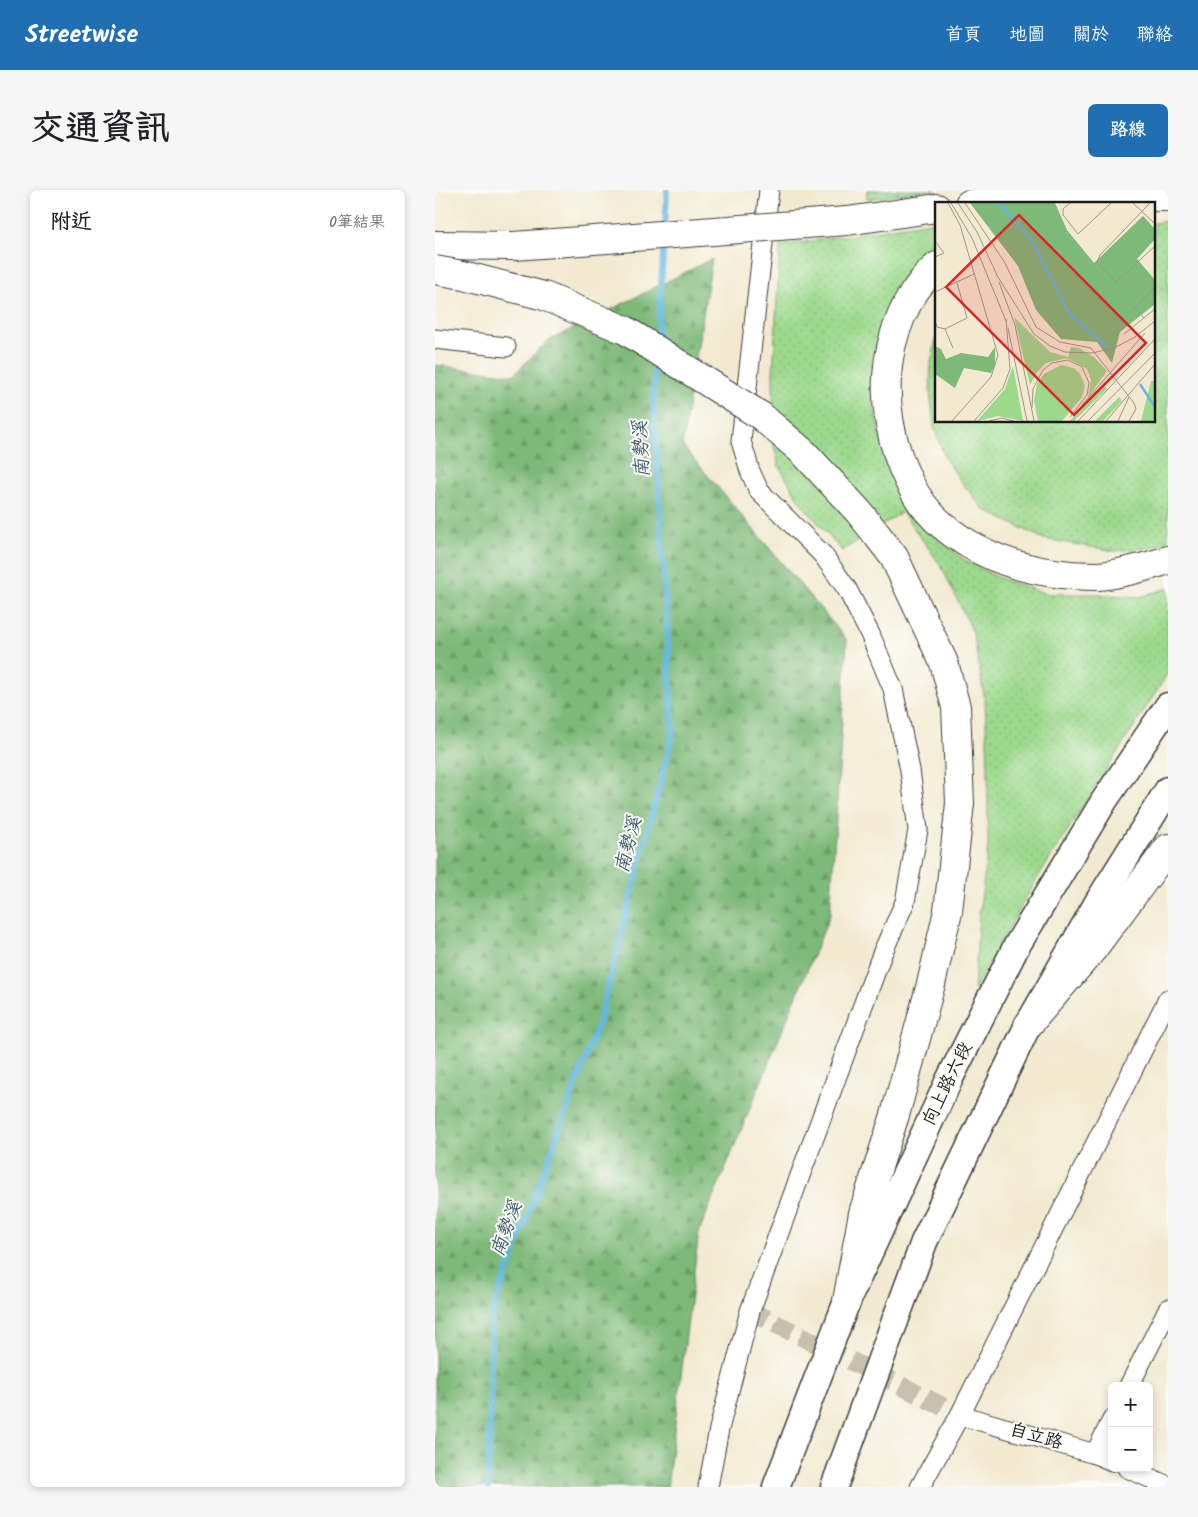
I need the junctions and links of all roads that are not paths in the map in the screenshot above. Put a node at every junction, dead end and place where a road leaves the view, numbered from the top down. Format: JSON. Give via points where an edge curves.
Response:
{"nodes":[{"id":1,"x":769,"y":190,"type":"edge"},
{"id":2,"x":1168,"y":197,"type":"edge"},
{"id":3,"x":983,"y":202,"type":"edge"},
{"id":4,"x":1168,"y":205,"type":"edge"},
{"id":5,"x":935,"y":208,"type":"edge"},
{"id":6,"x":1155,"y":208,"type":"edge"},
{"id":7,"x":435,"y":245,"type":"edge"},
{"id":8,"x":935,"y":268,"type":"edge"},
{"id":9,"x":435,"y":270,"type":"edge"},
{"id":10,"x":435,"y":339,"type":"edge"},
{"id":11,"x":506,"y":347,"type":"dead end"},
{"id":12,"x":1168,"y":560,"type":"edge"},
{"id":13,"x":1168,"y":706,"type":"edge"},
{"id":14,"x":1168,"y":790,"type":"edge"},
{"id":15,"x":1168,"y":848,"type":"edge"},
{"id":16,"x":1168,"y":999,"type":"edge"},
{"id":17,"x":1028,"y":1025,"type":"junction"},
{"id":18,"x":847,"y":1301,"type":"junction"},
{"id":19,"x":1168,"y":1308,"type":"edge"},
{"id":20,"x":1131,"y":1382,"type":"edge"},
{"id":21,"x":960,"y":1415,"type":"junction"},
{"id":22,"x":1110,"y":1427,"type":"edge"},
{"id":23,"x":1103,"y":1458,"type":"edge"},
{"id":24,"x":1136,"y":1472,"type":"edge"},
{"id":25,"x":1168,"y":1486,"type":"edge"},
{"id":26,"x":708,"y":1487,"type":"edge"},
{"id":27,"x":776,"y":1487,"type":"edge"},
{"id":28,"x":834,"y":1487,"type":"edge"},
{"id":29,"x":921,"y":1487,"type":"edge"}],
"edges":[{"from":1,"to":26,"type":"street","via":[[741,441],[759,492],[823,555],[847,589],[870,634],[893,689],[910,770],[918,830],[905,902],[882,954],[750,1310],[719,1429]]},
{"from":2,"to":3,"type":"highway","via":[[1024,196]]},
{"from":4,"to":6,"type":"highway"},
{"from":5,"to":7,"type":"highway","bridge":true,"via":[[847,221],[514,246]]},
{"from":8,"to":12,"type":"highway","via":[[910,300],[896,330],[888,360],[886,391],[894,446],[919,498],[941,524],[969,545],[1017,566],[1100,576]]},
{"from":9,"to":18,"type":"highway","bridge":true,"via":[[544,296],[625,330],[761,416],[804,453],[874,531],[894,558],[944,663],[956,707],[960,803],[948,911],[895,1115],[863,1213]]},
{"from":10,"to":11,"type":"street"},
{"from":13,"to":18,"type":"main road","name":"向上路六段","via":[[1104,801],[1016,947],[949,1080]]},
{"from":14,"to":17,"type":"main road","via":[[1098,902]]},
{"from":15,"to":17,"type":"highway","via":[[1093,949]]},
{"from":16,"to":21,"type":"street"},
{"from":17,"to":28,"type":"main road","via":[[924,1242]]},
{"from":18,"to":27,"type":"main road","name":"向上路六段"},
{"from":19,"to":20,"type":"street"},
{"from":21,"to":23,"type":"street","name":"自立路"},
{"from":21,"to":29,"type":"street"},
{"from":22,"to":23,"type":"street"},
{"from":24,"to":25,"type":"street"}]}
